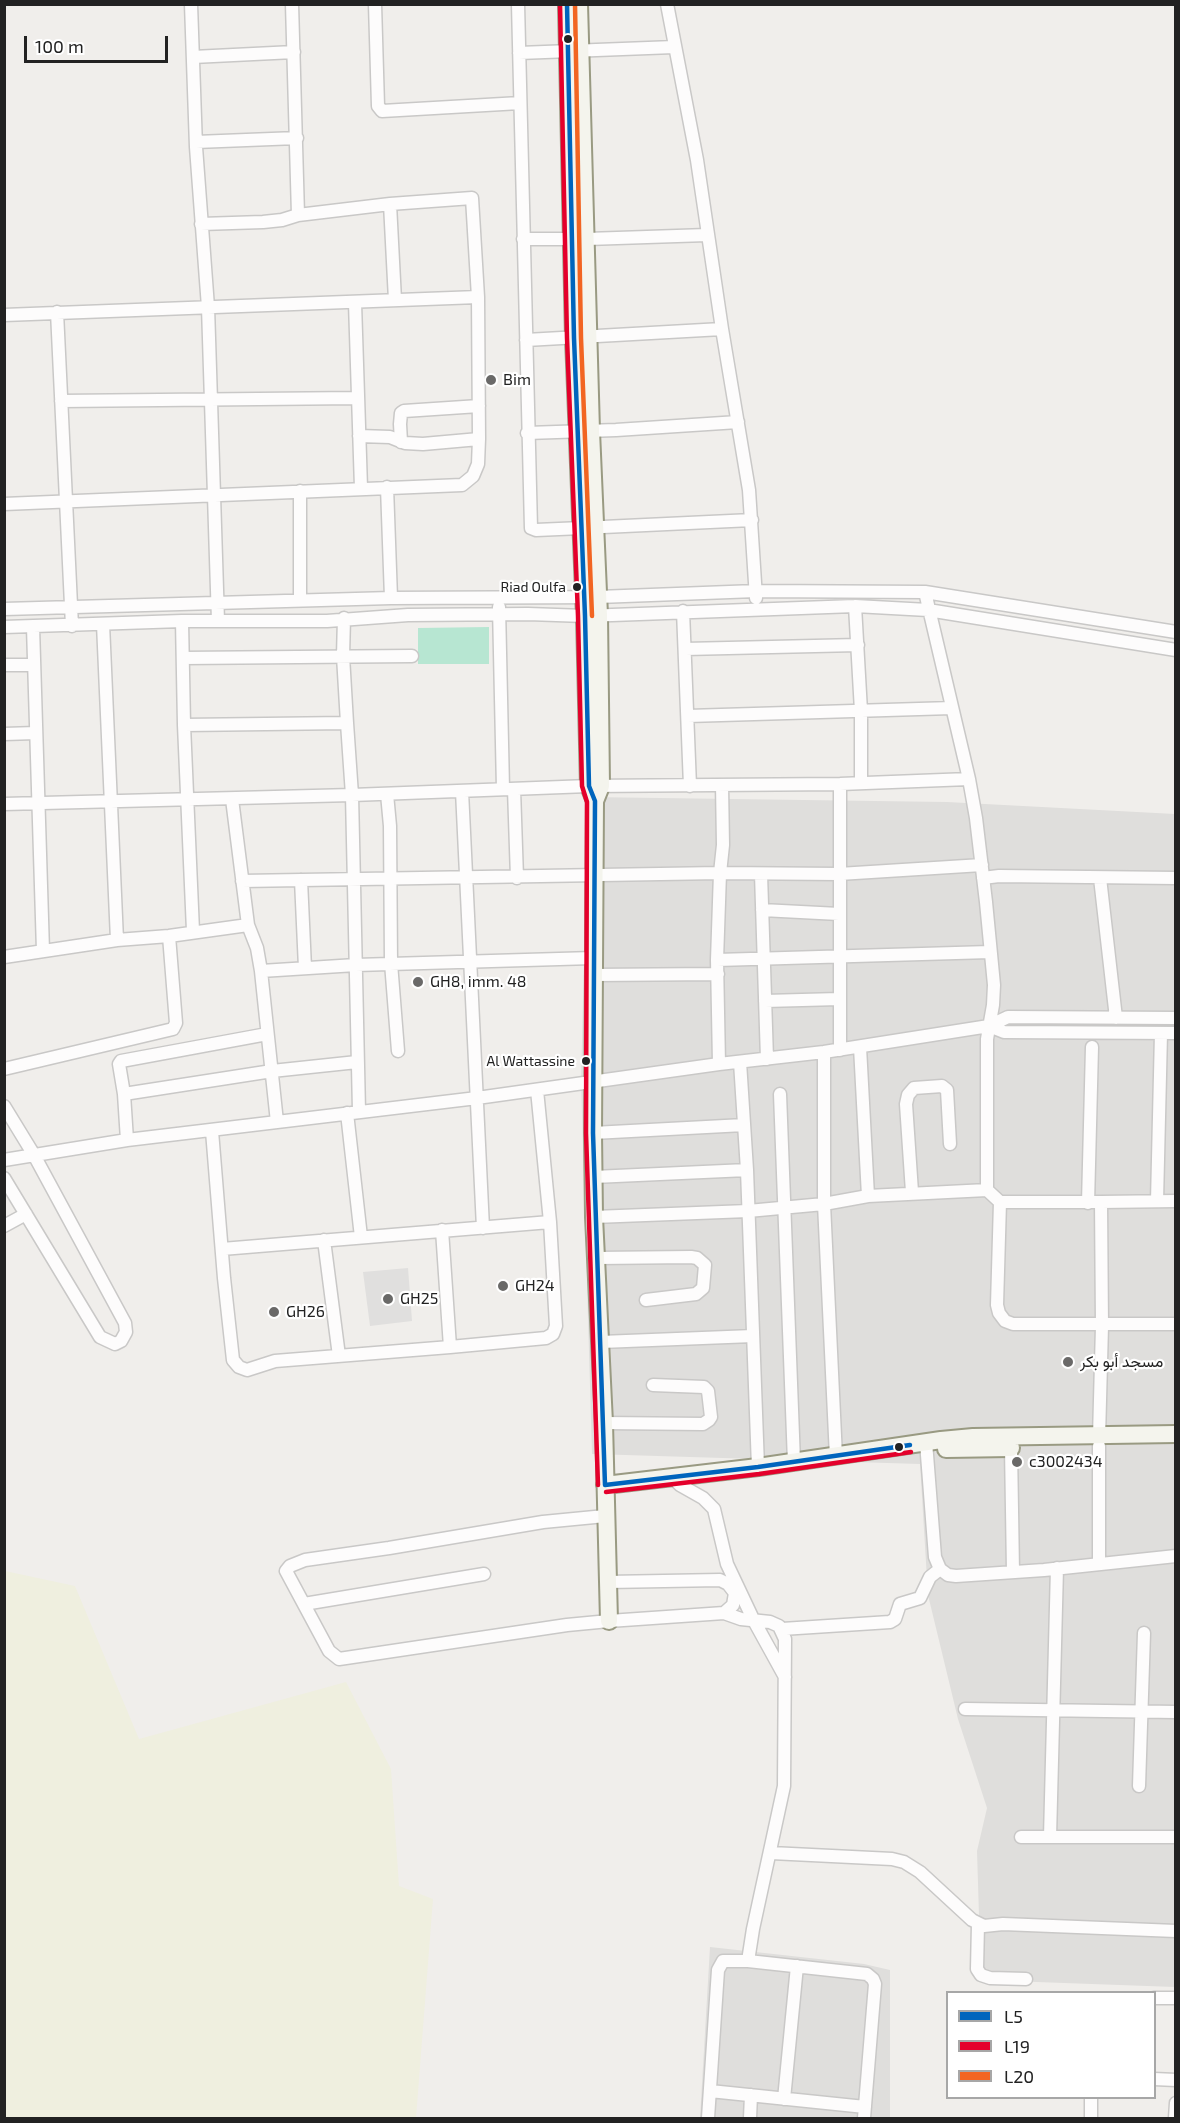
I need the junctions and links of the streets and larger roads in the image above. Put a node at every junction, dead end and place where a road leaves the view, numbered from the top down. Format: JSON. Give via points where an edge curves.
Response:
{"nodes":[{"id":1,"x":191,"y":4,"type":"edge"},
{"id":2,"x":292,"y":4,"type":"edge"},
{"id":3,"x":375,"y":4,"type":"edge"},
{"id":4,"x":518,"y":4,"type":"edge"},
{"id":5,"x":567,"y":4,"type":"edge"},
{"id":6,"x":579,"y":4,"type":"edge"},
{"id":7,"x":667,"y":4,"type":"edge"},
{"id":8,"x":674,"y":47,"type":"junction"},
{"id":9,"x":575,"y":51,"type":"junction"},
{"id":10,"x":294,"y":52,"type":"junction"},
{"id":11,"x":519,"y":53,"type":"junction"},
{"id":12,"x":193,"y":57,"type":"junction"},
{"id":13,"x":520,"y":103,"type":"junction"},
{"id":14,"x":297,"y":138,"type":"junction"},
{"id":15,"x":196,"y":142,"type":"junction"},
{"id":16,"x":390,"y":204,"type":"junction"},
{"id":17,"x":298,"y":214,"type":"junction"},
{"id":18,"x":201,"y":224,"type":"junction"},
{"id":19,"x":707,"y":236,"type":"junction"},
{"id":20,"x":524,"y":238,"type":"junction"},
{"id":21,"x":580,"y":239,"type":"junction"},
{"id":22,"x":478,"y":297,"type":"junction"},
{"id":23,"x":395,"y":300,"type":"junction"},
{"id":24,"x":355,"y":303,"type":"junction"},
{"id":25,"x":208,"y":307,"type":"junction"},
{"id":26,"x":57,"y":312,"type":"junction"},
{"id":27,"x":4,"y":315,"type":"edge"},
{"id":28,"x":722,"y":329,"type":"junction"},
{"id":29,"x":581,"y":337,"type":"junction"},
{"id":30,"x":525,"y":340,"type":"junction"},
{"id":31,"x":357,"y":398,"type":"junction"},
{"id":32,"x":212,"y":400,"type":"junction"},
{"id":33,"x":61,"y":401,"type":"junction"},
{"id":34,"x":479,"y":406,"type":"junction"},
{"id":35,"x":738,"y":422,"type":"junction"},
{"id":36,"x":584,"y":432,"type":"junction"},
{"id":37,"x":527,"y":434,"type":"junction"},
{"id":38,"x":359,"y":436,"type":"junction"},
{"id":39,"x":480,"y":439,"type":"junction"},
{"id":40,"x":401,"y":442,"type":"junction"},
{"id":41,"x":387,"y":487,"type":"junction"},
{"id":42,"x":361,"y":489,"type":"junction"},
{"id":43,"x":300,"y":491,"type":"junction"},
{"id":44,"x":215,"y":495,"type":"junction"},
{"id":45,"x":65,"y":501,"type":"junction"},
{"id":46,"x":4,"y":504,"type":"edge"},
{"id":47,"x":752,"y":520,"type":"junction"},
{"id":48,"x":588,"y":528,"type":"junction"},
{"id":49,"x":756,"y":591,"type":"junction"},
{"id":50,"x":926,"y":592,"type":"junction"},
{"id":51,"x":591,"y":597,"type":"junction"},
{"id":52,"x":391,"y":598,"type":"junction"},
{"id":53,"x":498,"y":598,"type":"junction"},
{"id":54,"x":300,"y":600,"type":"junction"},
{"id":55,"x":216,"y":603,"type":"junction"},
{"id":56,"x":70,"y":606,"type":"junction"},
{"id":57,"x":855,"y":606,"type":"junction"},
{"id":58,"x":757,"y":608,"type":"junction"},
{"id":59,"x":4,"y":609,"type":"edge"},
{"id":60,"x":928,"y":610,"type":"junction"},
{"id":61,"x":684,"y":611,"type":"junction"},
{"id":62,"x":499,"y":615,"type":"junction"},
{"id":63,"x":592,"y":616,"type":"junction"},
{"id":64,"x":344,"y":618,"type":"junction"},
{"id":65,"x":1102,"y":620,"type":"junction"},
{"id":66,"x":182,"y":621,"type":"junction"},
{"id":67,"x":218,"y":621,"type":"junction"},
{"id":68,"x":102,"y":624,"type":"junction"},
{"id":69,"x":72,"y":626,"type":"junction"},
{"id":70,"x":4,"y":627,"type":"edge"},
{"id":71,"x":33,"y":627,"type":"junction"},
{"id":72,"x":1176,"y":632,"type":"edge"},
{"id":73,"x":1100,"y":637,"type":"junction"},
{"id":74,"x":858,"y":645,"type":"junction"},
{"id":75,"x":685,"y":649,"type":"junction"},
{"id":76,"x":1176,"y":650,"type":"edge"},
{"id":77,"x":344,"y":656,"type":"junction"},
{"id":78,"x":412,"y":656,"type":"dead end"},
{"id":79,"x":183,"y":658,"type":"junction"},
{"id":80,"x":4,"y":665,"type":"edge"},
{"id":81,"x":34,"y":665,"type":"junction"},
{"id":82,"x":952,"y":708,"type":"junction"},
{"id":83,"x":861,"y":711,"type":"junction"},
{"id":84,"x":688,"y":716,"type":"junction"},
{"id":85,"x":347,"y":723,"type":"junction"},
{"id":86,"x":184,"y":725,"type":"junction"},
{"id":87,"x":36,"y":733,"type":"junction"},
{"id":88,"x":4,"y":734,"type":"edge"},
{"id":89,"x":969,"y":778,"type":"junction"},
{"id":90,"x":861,"y":783,"type":"junction"},
{"id":91,"x":840,"y":784,"type":"junction"},
{"id":92,"x":722,"y":785,"type":"junction"},
{"id":93,"x":690,"y":786,"type":"junction"},
{"id":94,"x":508,"y":789,"type":"junction"},
{"id":95,"x":462,"y":791,"type":"junction"},
{"id":96,"x":595,"y":791,"type":"junction"},
{"id":97,"x":387,"y":794,"type":"junction"},
{"id":98,"x":352,"y":795,"type":"junction"},
{"id":99,"x":187,"y":799,"type":"junction"},
{"id":100,"x":232,"y":799,"type":"junction"},
{"id":101,"x":111,"y":800,"type":"junction"},
{"id":102,"x":38,"y":802,"type":"junction"},
{"id":103,"x":4,"y":804,"type":"edge"},
{"id":104,"x":982,"y":872,"type":"junction"},
{"id":105,"x":720,"y":873,"type":"junction"},
{"id":106,"x":761,"y":874,"type":"junction"},
{"id":107,"x":839,"y":874,"type":"junction"},
{"id":108,"x":594,"y":877,"type":"junction"},
{"id":109,"x":517,"y":878,"type":"junction"},
{"id":110,"x":1100,"y":878,"type":"junction"},
{"id":111,"x":1176,"y":878,"type":"edge"},
{"id":112,"x":354,"y":879,"type":"junction"},
{"id":113,"x":390,"y":879,"type":"junction"},
{"id":114,"x":466,"y":879,"type":"junction"},
{"id":115,"x":301,"y":880,"type":"junction"},
{"id":116,"x":242,"y":881,"type":"junction"},
{"id":117,"x":762,"y":910,"type":"junction"},
{"id":118,"x":839,"y":914,"type":"junction"},
{"id":119,"x":248,"y":925,"type":"junction"},
{"id":120,"x":193,"y":931,"type":"junction"},
{"id":121,"x":169,"y":936,"type":"junction"},
{"id":122,"x":117,"y":940,"type":"junction"},
{"id":123,"x":43,"y":951,"type":"junction"},
{"id":124,"x":990,"y":952,"type":"junction"},
{"id":125,"x":838,"y":956,"type":"junction"},
{"id":126,"x":4,"y":957,"type":"edge"},
{"id":127,"x":763,"y":958,"type":"junction"},
{"id":128,"x":717,"y":960,"type":"junction"},
{"id":129,"x":470,"y":961,"type":"junction"},
{"id":130,"x":391,"y":963,"type":"junction"},
{"id":131,"x":356,"y":965,"type":"junction"},
{"id":132,"x":593,"y":966,"type":"junction"},
{"id":133,"x":305,"y":968,"type":"junction"},
{"id":134,"x":261,"y":971,"type":"junction"},
{"id":135,"x":718,"y":974,"type":"junction"},
{"id":136,"x":839,"y":999,"type":"junction"},
{"id":137,"x":765,"y":1001,"type":"junction"},
{"id":138,"x":1116,"y":1018,"type":"junction"},
{"id":139,"x":1176,"y":1018,"type":"edge"},
{"id":140,"x":989,"y":1026,"type":"junction"},
{"id":141,"x":1161,"y":1033,"type":"junction"},
{"id":142,"x":1176,"y":1033,"type":"edge"},
{"id":143,"x":267,"y":1034,"type":"junction"},
{"id":144,"x":860,"y":1047,"type":"junction"},
{"id":145,"x":1092,"y":1047,"type":"dead end"},
{"id":146,"x":840,"y":1050,"type":"junction"},
{"id":147,"x":398,"y":1051,"type":"dead end"},
{"id":148,"x":824,"y":1052,"type":"junction"},
{"id":149,"x":767,"y":1059,"type":"junction"},
{"id":150,"x":357,"y":1062,"type":"junction"},
{"id":151,"x":740,"y":1062,"type":"junction"},
{"id":152,"x":719,"y":1064,"type":"junction"},
{"id":153,"x":4,"y":1069,"type":"edge"},
{"id":154,"x":272,"y":1071,"type":"junction"},
{"id":155,"x":593,"y":1081,"type":"junction"},
{"id":156,"x":537,"y":1090,"type":"junction"},
{"id":157,"x":124,"y":1094,"type":"junction"},
{"id":158,"x":780,"y":1094,"type":"dead end"},
{"id":159,"x":477,"y":1098,"type":"junction"},
{"id":160,"x":4,"y":1106,"type":"edge"},
{"id":161,"x":353,"y":1112,"type":"junction"},
{"id":162,"x":277,"y":1122,"type":"junction"},
{"id":163,"x":744,"y":1125,"type":"junction"},
{"id":164,"x":212,"y":1131,"type":"junction"},
{"id":165,"x":593,"y":1133,"type":"junction"},
{"id":166,"x":127,"y":1140,"type":"junction"},
{"id":167,"x":950,"y":1144,"type":"dead end"},
{"id":168,"x":34,"y":1155,"type":"junction"},
{"id":169,"x":4,"y":1160,"type":"edge"},
{"id":170,"x":747,"y":1170,"type":"junction"},
{"id":171,"x":594,"y":1177,"type":"junction"},
{"id":172,"x":4,"y":1178,"type":"edge"},
{"id":173,"x":987,"y":1190,"type":"junction"},
{"id":174,"x":912,"y":1192,"type":"junction"},
{"id":175,"x":868,"y":1196,"type":"junction"},
{"id":176,"x":1157,"y":1201,"type":"junction"},
{"id":177,"x":1176,"y":1201,"type":"edge"},
{"id":178,"x":1000,"y":1202,"type":"junction"},
{"id":179,"x":1095,"y":1202,"type":"junction"},
{"id":180,"x":824,"y":1204,"type":"junction"},
{"id":181,"x":783,"y":1208,"type":"junction"},
{"id":182,"x":748,"y":1211,"type":"junction"},
{"id":183,"x":26,"y":1214,"type":"junction"},
{"id":184,"x":594,"y":1217,"type":"junction"},
{"id":185,"x":550,"y":1221,"type":"junction"},
{"id":186,"x":4,"y":1226,"type":"edge"},
{"id":187,"x":483,"y":1228,"type":"junction"},
{"id":188,"x":442,"y":1230,"type":"junction"},
{"id":189,"x":361,"y":1237,"type":"junction"},
{"id":190,"x":324,"y":1240,"type":"junction"},
{"id":191,"x":222,"y":1249,"type":"junction"},
{"id":192,"x":597,"y":1258,"type":"junction"},
{"id":193,"x":646,"y":1300,"type":"dead end"},
{"id":194,"x":1176,"y":1324,"type":"edge"},
{"id":195,"x":1102,"y":1326,"type":"junction"},
{"id":196,"x":753,"y":1336,"type":"junction"},
{"id":197,"x":601,"y":1342,"type":"junction"},
{"id":198,"x":450,"y":1347,"type":"junction"},
{"id":199,"x":339,"y":1356,"type":"junction"},
{"id":200,"x":653,"y":1385,"type":"dead end"},
{"id":201,"x":604,"y":1423,"type":"junction"},
{"id":202,"x":1176,"y":1434,"type":"edge"},
{"id":203,"x":1099,"y":1441,"type":"junction"},
{"id":204,"x":921,"y":1445,"type":"junction"},
{"id":205,"x":1176,"y":1445,"type":"edge"},
{"id":206,"x":1011,"y":1448,"type":"junction"},
{"id":207,"x":836,"y":1456,"type":"junction"},
{"id":208,"x":794,"y":1462,"type":"junction"},
{"id":209,"x":758,"y":1467,"type":"junction"},
{"id":210,"x":672,"y":1477,"type":"junction"},
{"id":211,"x":605,"y":1485,"type":"junction"},
{"id":212,"x":605,"y":1516,"type":"junction"},
{"id":213,"x":1176,"y":1556,"type":"edge"},
{"id":214,"x":1099,"y":1564,"type":"junction"},
{"id":215,"x":1057,"y":1568,"type":"junction"},
{"id":216,"x":940,"y":1569,"type":"junction"},
{"id":217,"x":1013,"y":1572,"type":"junction"},
{"id":218,"x":484,"y":1574,"type":"dead end"},
{"id":219,"x":608,"y":1582,"type":"junction"},
{"id":220,"x":303,"y":1604,"type":"junction"},
{"id":221,"x":724,"y":1613,"type":"junction"},
{"id":222,"x":753,"y":1619,"type":"junction"},
{"id":223,"x":609,"y":1621,"type":"junction"},
{"id":224,"x":782,"y":1629,"type":"junction"},
{"id":225,"x":1144,"y":1633,"type":"dead end"},
{"id":226,"x":786,"y":1678,"type":"junction"},
{"id":227,"x":965,"y":1708,"type":"dead end"},
{"id":228,"x":1053,"y":1710,"type":"junction"},
{"id":229,"x":1141,"y":1712,"type":"junction"},
{"id":230,"x":1176,"y":1712,"type":"edge"},
{"id":231,"x":1139,"y":1786,"type":"dead end"},
{"id":232,"x":1021,"y":1837,"type":"dead end"},
{"id":233,"x":1050,"y":1837,"type":"junction"},
{"id":234,"x":1176,"y":1837,"type":"edge"},
{"id":235,"x":771,"y":1853,"type":"junction"},
{"id":236,"x":978,"y":1924,"type":"junction"},
{"id":237,"x":1176,"y":1931,"type":"edge"},
{"id":238,"x":748,"y":1961,"type":"junction"},
{"id":239,"x":797,"y":1966,"type":"junction"},
{"id":240,"x":1026,"y":1978,"type":"dead end"},
{"id":241,"x":1156,"y":1998,"type":"edge"},
{"id":242,"x":1176,"y":1998,"type":"edge"},
{"id":243,"x":1156,"y":2079,"type":"edge"},
{"id":244,"x":1176,"y":2080,"type":"edge"},
{"id":245,"x":710,"y":2091,"type":"junction"},
{"id":246,"x":751,"y":2095,"type":"junction"},
{"id":247,"x":784,"y":2099,"type":"junction"},
{"id":248,"x":1091,"y":2099,"type":"edge"},
{"id":249,"x":1176,"y":2103,"type":"edge"},
{"id":250,"x":864,"y":2113,"type":"edge"},
{"id":251,"x":708,"y":2118,"type":"edge"},
{"id":252,"x":750,"y":2118,"type":"edge"},
{"id":253,"x":1091,"y":2118,"type":"edge"},
{"id":254,"x":1175,"y":2118,"type":"edge"}],
"edges":[{"from":1,"to":12,"type":"street"},
{"from":2,"to":10,"type":"street"},
{"from":3,"to":13,"type":"street","via":[[378,106],[382,111]]},
{"from":4,"to":11,"type":"street"},
{"from":5,"to":9,"type":"street"},
{"from":6,"to":9,"type":"street"},
{"from":7,"to":8,"type":"street"},
{"from":8,"to":9,"type":"street"},
{"from":8,"to":19,"type":"street","via":[[697,160]]},
{"from":9,"to":11,"type":"street"},
{"from":9,"to":21,"type":"street"},
{"from":10,"to":12,"type":"street"},
{"from":10,"to":14,"type":"street"},
{"from":11,"to":13,"type":"street"},
{"from":12,"to":15,"type":"street"},
{"from":13,"to":20,"type":"street"},
{"from":14,"to":15,"type":"street"},
{"from":14,"to":17,"type":"street"},
{"from":15,"to":18,"type":"street"},
{"from":16,"to":17,"type":"street"},
{"from":16,"to":22,"type":"street","via":[[472,198]]},
{"from":16,"to":23,"type":"street"},
{"from":17,"to":18,"type":"street","via":[[263,222]]},
{"from":18,"to":25,"type":"street"},
{"from":19,"to":21,"type":"street"},
{"from":19,"to":28,"type":"street"},
{"from":20,"to":21,"type":"street"},
{"from":20,"to":30,"type":"street"},
{"from":21,"to":29,"type":"street"},
{"from":22,"to":23,"type":"street"},
{"from":22,"to":34,"type":"street"},
{"from":23,"to":24,"type":"street"},
{"from":24,"to":25,"type":"street"},
{"from":24,"to":31,"type":"street"},
{"from":25,"to":26,"type":"street"},
{"from":25,"to":32,"type":"street"},
{"from":26,"to":27,"type":"street"},
{"from":26,"to":33,"type":"street"},
{"from":28,"to":29,"type":"street"},
{"from":28,"to":35,"type":"street"},
{"from":29,"to":30,"type":"street"},
{"from":29,"to":36,"type":"street"},
{"from":30,"to":37,"type":"street"},
{"from":31,"to":32,"type":"street"},
{"from":31,"to":38,"type":"street"},
{"from":32,"to":33,"type":"street"},
{"from":32,"to":44,"type":"street"},
{"from":33,"to":45,"type":"street"},
{"from":34,"to":39,"type":"street"},
{"from":34,"to":40,"type":"street","via":[[404,411]]},
{"from":35,"to":36,"type":"street"},
{"from":35,"to":47,"type":"street"},
{"from":36,"to":37,"type":"street"},
{"from":36,"to":48,"type":"street"},
{"from":37,"to":48,"type":"street","via":[[531,528]]},
{"from":38,"to":40,"type":"street","via":[[390,437]]},
{"from":38,"to":42,"type":"street"},
{"from":39,"to":40,"type":"street"},
{"from":39,"to":41,"type":"street","via":[[476,471],[468,481]]},
{"from":41,"to":42,"type":"street"},
{"from":41,"to":52,"type":"street"},
{"from":42,"to":43,"type":"street"},
{"from":43,"to":44,"type":"street"},
{"from":43,"to":54,"type":"street"},
{"from":44,"to":45,"type":"street"},
{"from":44,"to":55,"type":"street"},
{"from":45,"to":46,"type":"street"},
{"from":45,"to":56,"type":"street"},
{"from":47,"to":48,"type":"street"},
{"from":47,"to":49,"type":"street"},
{"from":48,"to":51,"type":"street"},
{"from":49,"to":50,"type":"street"},
{"from":49,"to":51,"type":"street"},
{"from":49,"to":58,"type":"street"},
{"from":50,"to":60,"type":"street"},
{"from":50,"to":65,"type":"street"},
{"from":51,"to":53,"type":"street"},
{"from":51,"to":63,"type":"street"},
{"from":52,"to":53,"type":"street"},
{"from":52,"to":54,"type":"street"},
{"from":53,"to":62,"type":"street"},
{"from":54,"to":55,"type":"street"},
{"from":55,"to":56,"type":"street"},
{"from":55,"to":67,"type":"street"},
{"from":56,"to":59,"type":"street"},
{"from":56,"to":69,"type":"street"},
{"from":57,"to":58,"type":"street"},
{"from":57,"to":60,"type":"street"},
{"from":57,"to":74,"type":"street"},
{"from":58,"to":61,"type":"street"},
{"from":60,"to":73,"type":"street"},
{"from":60,"to":82,"type":"street"},
{"from":61,"to":63,"type":"street"},
{"from":61,"to":75,"type":"street"},
{"from":62,"to":63,"type":"street"},
{"from":62,"to":64,"type":"street"},
{"from":62,"to":94,"type":"street"},
{"from":63,"to":96,"type":"street"},
{"from":64,"to":67,"type":"street"},
{"from":64,"to":77,"type":"street"},
{"from":65,"to":72,"type":"street"},
{"from":65,"to":73,"type":"street"},
{"from":66,"to":67,"type":"street"},
{"from":66,"to":68,"type":"street"},
{"from":66,"to":79,"type":"street"},
{"from":68,"to":69,"type":"street"},
{"from":68,"to":101,"type":"street"},
{"from":69,"to":71,"type":"street"},
{"from":70,"to":71,"type":"street"},
{"from":71,"to":81,"type":"street"},
{"from":73,"to":76,"type":"street"},
{"from":74,"to":75,"type":"street"},
{"from":74,"to":83,"type":"street"},
{"from":75,"to":84,"type":"street"},
{"from":77,"to":78,"type":"street"},
{"from":77,"to":79,"type":"street"},
{"from":77,"to":85,"type":"street"},
{"from":79,"to":86,"type":"street"},
{"from":80,"to":81,"type":"street"},
{"from":81,"to":87,"type":"street"},
{"from":82,"to":83,"type":"street"},
{"from":82,"to":89,"type":"street"},
{"from":83,"to":84,"type":"street"},
{"from":83,"to":90,"type":"street"},
{"from":84,"to":93,"type":"street"},
{"from":85,"to":86,"type":"street"},
{"from":85,"to":98,"type":"street"},
{"from":86,"to":99,"type":"street"},
{"from":87,"to":88,"type":"street"},
{"from":87,"to":102,"type":"street"},
{"from":89,"to":90,"type":"street"},
{"from":89,"to":104,"type":"street"},
{"from":90,"to":91,"type":"street"},
{"from":91,"to":92,"type":"street"},
{"from":91,"to":107,"type":"street"},
{"from":92,"to":93,"type":"street"},
{"from":92,"to":105,"type":"street"},
{"from":93,"to":96,"type":"street"},
{"from":94,"to":95,"type":"street"},
{"from":94,"to":96,"type":"street"},
{"from":94,"to":109,"type":"street"},
{"from":95,"to":97,"type":"street"},
{"from":95,"to":114,"type":"street"},
{"from":96,"to":108,"type":"street"},
{"from":97,"to":98,"type":"street"},
{"from":97,"to":113,"type":"street"},
{"from":98,"to":100,"type":"street"},
{"from":98,"to":112,"type":"street"},
{"from":99,"to":100,"type":"street"},
{"from":99,"to":101,"type":"street"},
{"from":99,"to":120,"type":"street"},
{"from":100,"to":116,"type":"street"},
{"from":101,"to":102,"type":"street"},
{"from":101,"to":122,"type":"street"},
{"from":102,"to":103,"type":"street"},
{"from":102,"to":123,"type":"street"},
{"from":104,"to":107,"type":"street"},
{"from":104,"to":110,"type":"street","via":[[999,876]]},
{"from":104,"to":124,"type":"street"},
{"from":105,"to":106,"type":"street"},
{"from":105,"to":108,"type":"street"},
{"from":105,"to":128,"type":"street"},
{"from":106,"to":107,"type":"street"},
{"from":106,"to":117,"type":"street"},
{"from":107,"to":118,"type":"street"},
{"from":108,"to":109,"type":"street"},
{"from":108,"to":132,"type":"street"},
{"from":109,"to":114,"type":"street"},
{"from":110,"to":111,"type":"street"},
{"from":110,"to":138,"type":"street"},
{"from":112,"to":113,"type":"street"},
{"from":112,"to":115,"type":"street"},
{"from":112,"to":131,"type":"street"},
{"from":113,"to":114,"type":"street"},
{"from":113,"to":130,"type":"street"},
{"from":114,"to":129,"type":"street"},
{"from":115,"to":116,"type":"street"},
{"from":115,"to":133,"type":"street"},
{"from":116,"to":119,"type":"street"},
{"from":117,"to":118,"type":"street"},
{"from":117,"to":127,"type":"street"},
{"from":118,"to":125,"type":"street"},
{"from":119,"to":120,"type":"street"},
{"from":119,"to":134,"type":"street"},
{"from":120,"to":121,"type":"street"},
{"from":121,"to":122,"type":"street"},
{"from":121,"to":153,"type":"street","via":[[176,1023],[173,1029]]},
{"from":122,"to":123,"type":"street"},
{"from":123,"to":126,"type":"street"},
{"from":124,"to":125,"type":"street"},
{"from":124,"to":140,"type":"street","via":[[994,985]]},
{"from":125,"to":127,"type":"street"},
{"from":125,"to":136,"type":"street"},
{"from":127,"to":128,"type":"street"},
{"from":127,"to":137,"type":"street"},
{"from":128,"to":135,"type":"street"},
{"from":129,"to":130,"type":"street"},
{"from":129,"to":132,"type":"street"},
{"from":129,"to":159,"type":"street"},
{"from":130,"to":131,"type":"street"},
{"from":130,"to":147,"type":"street"},
{"from":131,"to":133,"type":"street"},
{"from":131,"to":150,"type":"street"},
{"from":132,"to":135,"type":"street"},
{"from":132,"to":155,"type":"street"},
{"from":133,"to":134,"type":"street"},
{"from":134,"to":143,"type":"street"},
{"from":135,"to":152,"type":"street"},
{"from":136,"to":137,"type":"street"},
{"from":136,"to":146,"type":"street"},
{"from":137,"to":149,"type":"street"},
{"from":138,"to":139,"type":"street"},
{"from":138,"to":140,"type":"street","via":[[1008,1017]]},
{"from":140,"to":141,"type":"street","via":[[1004,1032]]},
{"from":140,"to":144,"type":"street"},
{"from":140,"to":173,"type":"street"},
{"from":141,"to":142,"type":"street"},
{"from":141,"to":176,"type":"street"},
{"from":143,"to":154,"type":"street"},
{"from":143,"to":157,"type":"street","via":[[122,1061],[119,1064]]},
{"from":144,"to":146,"type":"street"},
{"from":144,"to":175,"type":"street"},
{"from":145,"to":179,"type":"street"},
{"from":146,"to":148,"type":"street"},
{"from":148,"to":149,"type":"street"},
{"from":148,"to":180,"type":"street"},
{"from":149,"to":151,"type":"street"},
{"from":150,"to":154,"type":"street"},
{"from":150,"to":161,"type":"street"},
{"from":151,"to":152,"type":"street"},
{"from":151,"to":163,"type":"street"},
{"from":152,"to":155,"type":"street"},
{"from":154,"to":157,"type":"street"},
{"from":154,"to":162,"type":"street"},
{"from":155,"to":156,"type":"street"},
{"from":155,"to":165,"type":"street"},
{"from":156,"to":159,"type":"street"},
{"from":156,"to":185,"type":"street"},
{"from":157,"to":166,"type":"street"},
{"from":158,"to":181,"type":"street"},
{"from":159,"to":161,"type":"street"},
{"from":159,"to":187,"type":"street"},
{"from":160,"to":168,"type":"street"},
{"from":161,"to":162,"type":"street"},
{"from":161,"to":189,"type":"street"},
{"from":162,"to":164,"type":"street"},
{"from":163,"to":165,"type":"street"},
{"from":163,"to":170,"type":"street"},
{"from":164,"to":166,"type":"street"},
{"from":164,"to":191,"type":"street"},
{"from":165,"to":171,"type":"street"},
{"from":166,"to":168,"type":"street"},
{"from":167,"to":174,"type":"street","via":[[947,1090],[942,1086],[914,1088],[906,1104]]},
{"from":168,"to":169,"type":"street"},
{"from":168,"to":183,"type":"street","via":[[124,1323],[126,1332],[121,1341],[115,1344],[100,1337]]},
{"from":170,"to":171,"type":"street"},
{"from":170,"to":182,"type":"street"},
{"from":171,"to":184,"type":"street"},
{"from":172,"to":183,"type":"street"},
{"from":173,"to":174,"type":"street"},
{"from":173,"to":178,"type":"street"},
{"from":174,"to":175,"type":"street"},
{"from":175,"to":180,"type":"street"},
{"from":176,"to":177,"type":"street"},
{"from":176,"to":179,"type":"street"},
{"from":178,"to":179,"type":"street"},
{"from":178,"to":195,"type":"street","via":[[997,1305],[1001,1318],[1013,1324]]},
{"from":179,"to":195,"type":"street"},
{"from":180,"to":181,"type":"street"},
{"from":180,"to":207,"type":"street"},
{"from":181,"to":182,"type":"street"},
{"from":181,"to":208,"type":"street"},
{"from":182,"to":184,"type":"street"},
{"from":182,"to":196,"type":"street"},
{"from":183,"to":186,"type":"street"},
{"from":184,"to":192,"type":"street"},
{"from":185,"to":187,"type":"street"},
{"from":185,"to":198,"type":"street","via":[[556,1326],[553,1334],[546,1338]]},
{"from":187,"to":188,"type":"street"},
{"from":188,"to":189,"type":"street"},
{"from":188,"to":198,"type":"street"},
{"from":189,"to":190,"type":"street"},
{"from":190,"to":191,"type":"street"},
{"from":190,"to":199,"type":"street"},
{"from":191,"to":199,"type":"street","via":[[233,1360],[237,1365],[247,1370],[275,1361]]},
{"from":192,"to":193,"type":"street","via":[[691,1257],[705,1265],[703,1288],[696,1294]]},
{"from":192,"to":197,"type":"street"},
{"from":194,"to":195,"type":"street"},
{"from":195,"to":203,"type":"street"},
{"from":196,"to":197,"type":"street"},
{"from":196,"to":209,"type":"street"},
{"from":197,"to":201,"type":"street"},
{"from":198,"to":199,"type":"street"},
{"from":200,"to":201,"type":"street","via":[[704,1387],[711,1417],[703,1424]]},
{"from":201,"to":211,"type":"street"},
{"from":202,"to":203,"type":"street"},
{"from":203,"to":204,"type":"street","via":[[974,1437]]},
{"from":203,"to":205,"type":"street"},
{"from":203,"to":206,"type":"street"},
{"from":203,"to":214,"type":"street"},
{"from":204,"to":206,"type":"street"},
{"from":204,"to":207,"type":"street"},
{"from":204,"to":216,"type":"street","via":[[935,1557]]},
{"from":206,"to":217,"type":"street"},
{"from":207,"to":208,"type":"street"},
{"from":208,"to":209,"type":"street"},
{"from":209,"to":210,"type":"street"},
{"from":210,"to":211,"type":"street"},
{"from":210,"to":222,"type":"street","via":[[714,1509],[728,1564]]},
{"from":211,"to":212,"type":"street"},
{"from":212,"to":219,"type":"street"},
{"from":212,"to":220,"type":"street","via":[[543,1522],[295,1563],[287,1569],[287,1576]]},
{"from":213,"to":214,"type":"street"},
{"from":214,"to":215,"type":"street"},
{"from":215,"to":217,"type":"street"},
{"from":215,"to":228,"type":"street"},
{"from":216,"to":217,"type":"street","via":[[956,1576]]},
{"from":216,"to":224,"type":"street","via":[[930,1577],[920,1598],[900,1604],[890,1623]]},
{"from":218,"to":220,"type":"street"},
{"from":219,"to":221,"type":"street","via":[[720,1580],[735,1593],[733,1605]]},
{"from":219,"to":223,"type":"street"},
{"from":220,"to":223,"type":"street","via":[[329,1651],[344,1659]]},
{"from":221,"to":222,"type":"street"},
{"from":221,"to":223,"type":"street"},
{"from":222,"to":224,"type":"street"},
{"from":222,"to":226,"type":"street"},
{"from":224,"to":226,"type":"street"},
{"from":225,"to":229,"type":"street"},
{"from":226,"to":235,"type":"street","via":[[784,1786]]},
{"from":227,"to":228,"type":"street"},
{"from":228,"to":229,"type":"street"},
{"from":228,"to":233,"type":"street"},
{"from":229,"to":230,"type":"street"},
{"from":229,"to":231,"type":"street"},
{"from":232,"to":233,"type":"street"},
{"from":233,"to":234,"type":"street"},
{"from":235,"to":236,"type":"street","via":[[904,1862]]},
{"from":235,"to":238,"type":"street"},
{"from":236,"to":237,"type":"street"},
{"from":236,"to":240,"type":"street","via":[[977,1969],[981,1974],[990,1978]]},
{"from":238,"to":239,"type":"street"},
{"from":238,"to":245,"type":"street","via":[[723,1961],[719,1966]]},
{"from":239,"to":247,"type":"street"},
{"from":239,"to":250,"type":"street","via":[[867,1974],[873,1979]]},
{"from":241,"to":242,"type":"street"},
{"from":243,"to":244,"type":"street"},
{"from":245,"to":246,"type":"street"},
{"from":245,"to":251,"type":"street"},
{"from":246,"to":247,"type":"street"},
{"from":246,"to":252,"type":"street"},
{"from":247,"to":250,"type":"street"},
{"from":248,"to":253,"type":"street"},
{"from":249,"to":254,"type":"street"}]}
